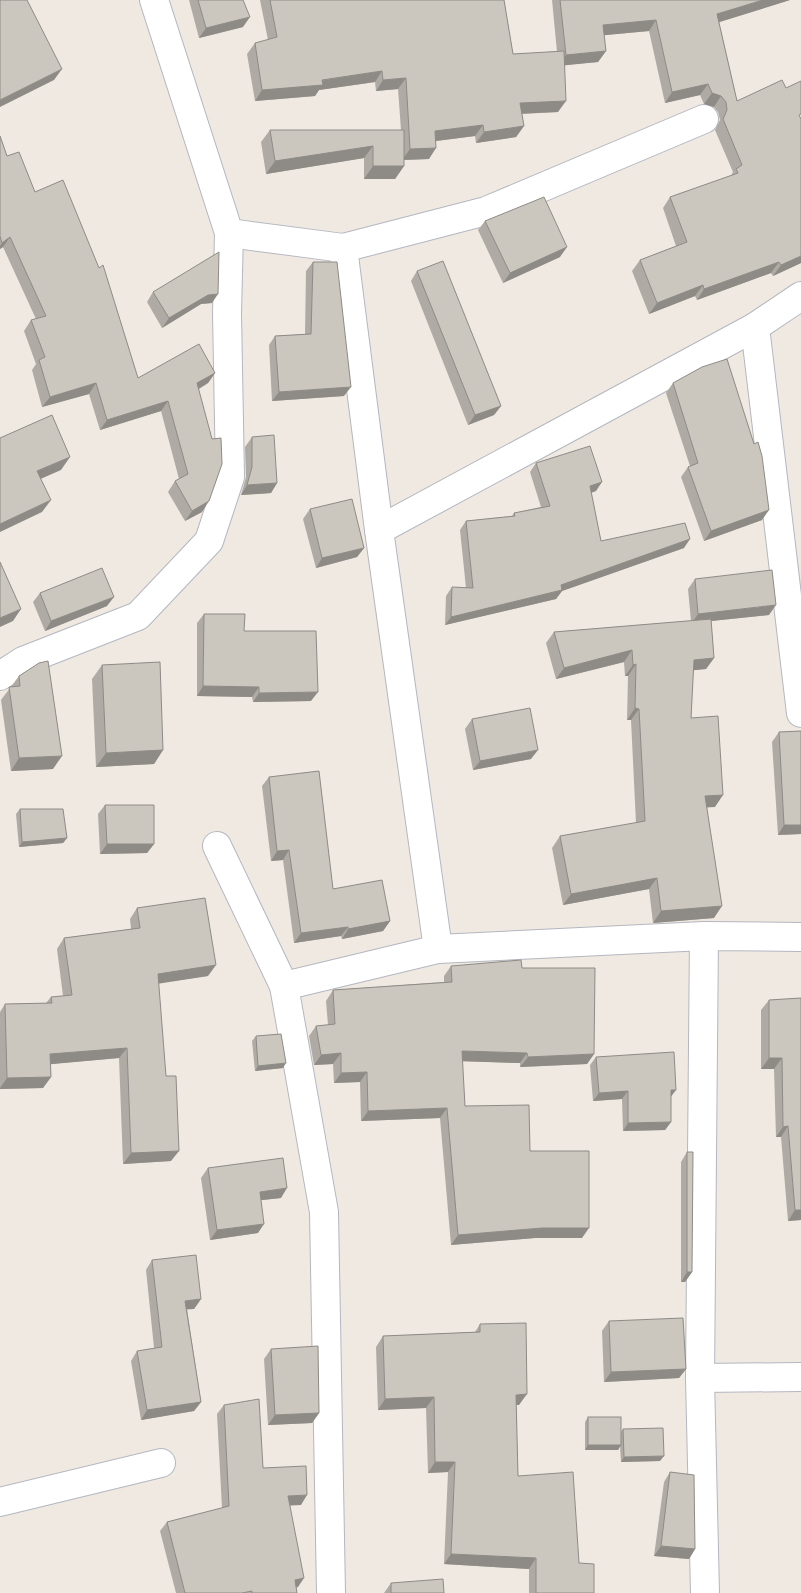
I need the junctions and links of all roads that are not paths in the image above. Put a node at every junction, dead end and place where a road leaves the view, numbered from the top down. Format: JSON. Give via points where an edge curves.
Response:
{"nodes":[{"id":1,"x":154,"y":0,"type":"edge"},
{"id":2,"x":704,"y":119,"type":"dead end"},
{"id":3,"x":229,"y":234,"type":"junction"},
{"id":4,"x":343,"y":248,"type":"junction"},
{"id":5,"x":801,"y":296,"type":"edge"},
{"id":6,"x":755,"y":327,"type":"junction"},
{"id":7,"x":379,"y":530,"type":"junction"},
{"id":8,"x":0,"y":676,"type":"edge"},
{"id":9,"x":801,"y":712,"type":"edge"},
{"id":10,"x":217,"y":846,"type":"dead end"},
{"id":11,"x":704,"y":936,"type":"junction"},
{"id":12,"x":801,"y":937,"type":"edge"},
{"id":13,"x":438,"y":950,"type":"junction"},
{"id":14,"x":284,"y":986,"type":"junction"},
{"id":15,"x":801,"y":1377,"type":"edge"},
{"id":16,"x":700,"y":1378,"type":"junction"},
{"id":17,"x":161,"y":1463,"type":"dead end"},
{"id":18,"x":0,"y":1502,"type":"edge"},
{"id":19,"x":331,"y":1593,"type":"edge"},
{"id":20,"x":706,"y":1593,"type":"edge"}],
"edges":[{"from":1,"to":3,"type":"street"},
{"from":2,"to":4,"type":"street","via":[[486,211]]},
{"from":3,"to":4,"type":"street"},
{"from":3,"to":8,"type":"street","via":[[230,477],[209,541],[138,616],[23,661]]},
{"from":4,"to":7,"type":"street"},
{"from":5,"to":6,"type":"street"},
{"from":6,"to":7,"type":"street"},
{"from":6,"to":9,"type":"street"},
{"from":7,"to":13,"type":"street"},
{"from":10,"to":14,"type":"street"},
{"from":11,"to":12,"type":"street"},
{"from":11,"to":13,"type":"street"},
{"from":11,"to":16,"type":"street"},
{"from":13,"to":14,"type":"street"},
{"from":14,"to":19,"type":"street","via":[[324,1212]]},
{"from":15,"to":16,"type":"street"},
{"from":16,"to":20,"type":"street"},
{"from":17,"to":18,"type":"street"}]}
